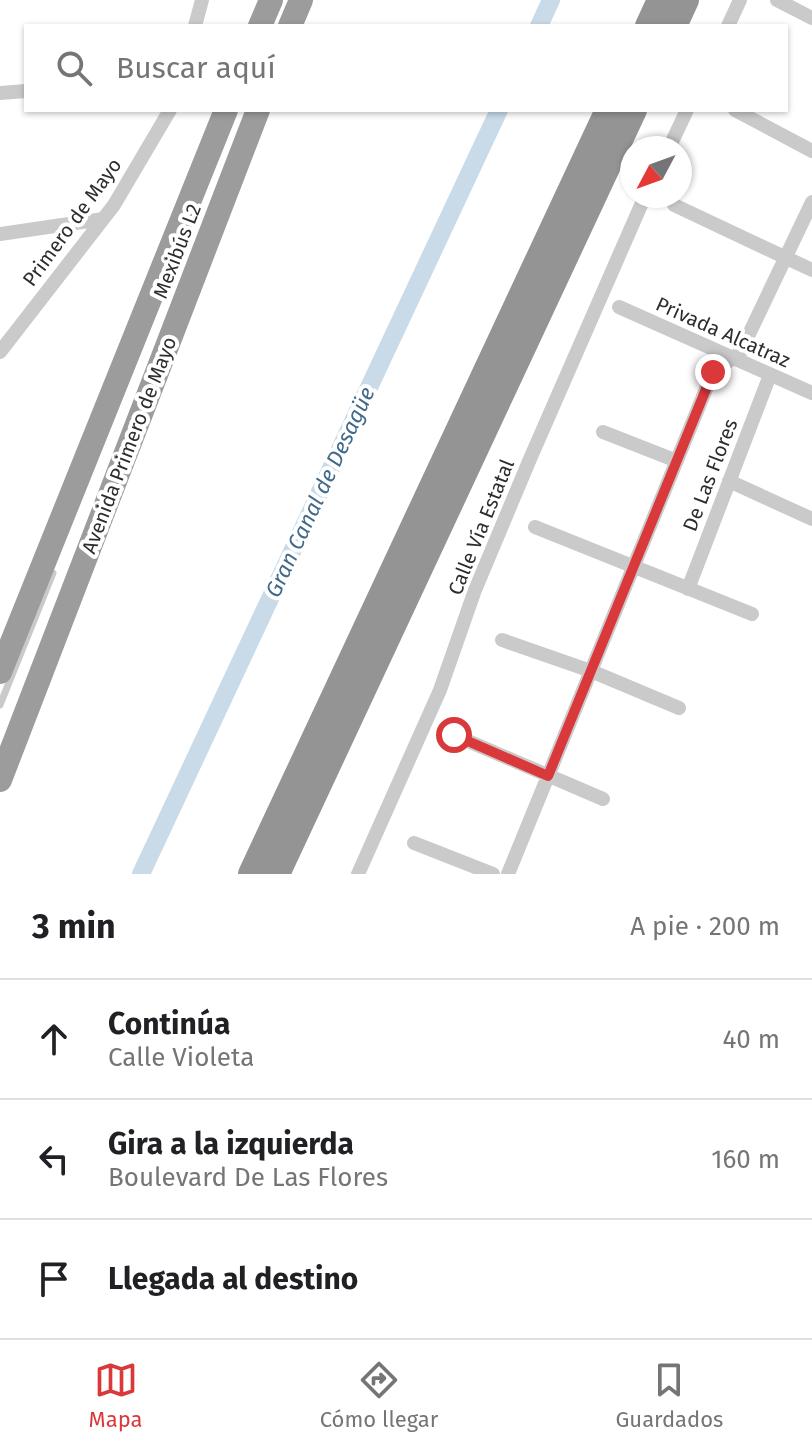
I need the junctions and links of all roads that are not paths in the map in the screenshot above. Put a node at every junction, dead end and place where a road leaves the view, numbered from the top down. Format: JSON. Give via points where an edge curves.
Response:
{"nodes":[{"id":1,"x":202,"y":0,"type":"edge"},
{"id":2,"x":271,"y":0,"type":"edge"},
{"id":3,"x":281,"y":0,"type":"edge"},
{"id":4,"x":301,"y":0,"type":"edge"},
{"id":5,"x":660,"y":0,"type":"edge"},
{"id":6,"x":686,"y":0,"type":"edge"},
{"id":7,"x":740,"y":0,"type":"edge"},
{"id":8,"x":777,"y":0,"type":"edge"},
{"id":9,"x":812,"y":18,"type":"edge"},
{"id":10,"x":196,"y":24,"type":"edge"},
{"id":11,"x":261,"y":24,"type":"edge"},
{"id":12,"x":271,"y":24,"type":"edge"},
{"id":13,"x":291,"y":24,"type":"edge"},
{"id":14,"x":649,"y":24,"type":"edge"},
{"id":15,"x":675,"y":24,"type":"edge"},
{"id":16,"x":729,"y":24,"type":"edge"},
{"id":17,"x":24,"y":91,"type":"edge"},
{"id":18,"x":0,"y":93,"type":"edge"},
{"id":19,"x":169,"y":112,"type":"edge"},
{"id":20,"x":225,"y":112,"type":"edge"},
{"id":21,"x":257,"y":112,"type":"edge"},
{"id":22,"x":607,"y":112,"type":"edge"},
{"id":23,"x":633,"y":112,"type":"edge"},
{"id":24,"x":686,"y":112,"type":"edge"},
{"id":25,"x":739,"y":112,"type":"edge"},
{"id":26,"x":675,"y":136,"type":"edge"},
{"id":27,"x":812,"y":151,"type":"edge"},
{"id":28,"x":219,"y":184,"type":"dead end"},
{"id":29,"x":812,"y":202,"type":"edge"},
{"id":30,"x":640,"y":208,"type":"edge"},
{"id":31,"x":680,"y":208,"type":"edge"},
{"id":32,"x":103,"y":219,"type":"junction"},
{"id":33,"x":0,"y":234,"type":"edge"},
{"id":34,"x":785,"y":258,"type":"junction"},
{"id":35,"x":812,"y":270,"type":"edge"},
{"id":36,"x":619,"y":307,"type":"dead end"},
{"id":37,"x":0,"y":352,"type":"edge"},
{"id":38,"x":732,"y":358,"type":"junction"},
{"id":39,"x":770,"y":375,"type":"junction"},
{"id":40,"x":812,"y":393,"type":"edge"},
{"id":41,"x":603,"y":432,"type":"dead end"},
{"id":42,"x":677,"y":461,"type":"junction"},
{"id":43,"x":729,"y":481,"type":"junction"},
{"id":44,"x":812,"y":519,"type":"edge"},
{"id":45,"x":535,"y":527,"type":"dead end"},
{"id":46,"x":58,"y":560,"type":"dead end"},
{"id":47,"x":634,"y":566,"type":"junction"},
{"id":48,"x":688,"y":589,"type":"junction"},
{"id":49,"x":752,"y":614,"type":"dead end"},
{"id":50,"x":502,"y":640,"type":"dead end"},
{"id":51,"x":591,"y":671,"type":"junction"},
{"id":52,"x":0,"y":672,"type":"edge"},
{"id":53,"x":0,"y":705,"type":"edge"},
{"id":54,"x":679,"y":708,"type":"dead end"},
{"id":55,"x":454,"y":735,"type":"dead end"},
{"id":56,"x":0,"y":761,"type":"edge"},
{"id":57,"x":548,"y":776,"type":"junction"},
{"id":58,"x":0,"y":780,"type":"edge"},
{"id":59,"x":603,"y":799,"type":"dead end"},
{"id":60,"x":414,"y":843,"type":"dead end"},
{"id":61,"x":251,"y":874,"type":"edge"},
{"id":62,"x":277,"y":874,"type":"edge"},
{"id":63,"x":358,"y":874,"type":"edge"},
{"id":64,"x":493,"y":874,"type":"edge"},
{"id":65,"x":508,"y":874,"type":"edge"}],
"edges":[{"from":1,"to":10,"type":"street"},
{"from":2,"to":11,"type":"highway"},
{"from":3,"to":12,"type":"lane"},
{"from":4,"to":13,"type":"highway"},
{"from":5,"to":14,"type":"highway"},
{"from":6,"to":15,"type":"highway"},
{"from":7,"to":16,"type":"street"},
{"from":8,"to":9,"type":"street"},
{"from":17,"to":18,"type":"street"},
{"from":19,"to":32,"type":"street","name":"Primero de Mayo"},
{"from":20,"to":52,"type":"highway","name":"Avenida Primero de Mayo"},
{"from":21,"to":58,"type":"highway","name":"Avenida Primero de Mayo"},
{"from":22,"to":61,"type":"highway"},
{"from":23,"to":62,"type":"highway"},
{"from":24,"to":26,"type":"street"},
{"from":25,"to":27,"type":"street"},
{"from":28,"to":56,"type":"lane","name":"Mexibús L2"},
{"from":29,"to":34,"type":"street"},
{"from":30,"to":63,"type":"street","name":"Calle Vía Estatal"},
{"from":31,"to":34,"type":"street"},
{"from":32,"to":33,"type":"street"},
{"from":32,"to":37,"type":"street","name":"Primero de Mayo"},
{"from":34,"to":35,"type":"street"},
{"from":34,"to":38,"type":"street","via":[[740,353]]},
{"from":36,"to":38,"type":"street","name":"Privada Alcatraz"},
{"from":38,"to":39,"type":"street","name":"Privada Alcatraz"},
{"from":38,"to":42,"type":"street","via":[[713,372]]},
{"from":39,"to":40,"type":"street","name":"Privada Alcatraz"},
{"from":39,"to":43,"type":"street","name":"De Las Flores"},
{"from":41,"to":42,"type":"street"},
{"from":42,"to":47,"type":"street"},
{"from":43,"to":44,"type":"street"},
{"from":43,"to":48,"type":"street","name":"De Las Flores"},
{"from":45,"to":47,"type":"street"},
{"from":46,"to":53,"type":"lane"},
{"from":47,"to":48,"type":"street"},
{"from":47,"to":51,"type":"street"},
{"from":48,"to":49,"type":"street"},
{"from":50,"to":51,"type":"street"},
{"from":51,"to":54,"type":"street"},
{"from":51,"to":57,"type":"street"},
{"from":55,"to":57,"type":"street"},
{"from":57,"to":59,"type":"street"},
{"from":57,"to":65,"type":"street"},
{"from":60,"to":64,"type":"street"}]}
